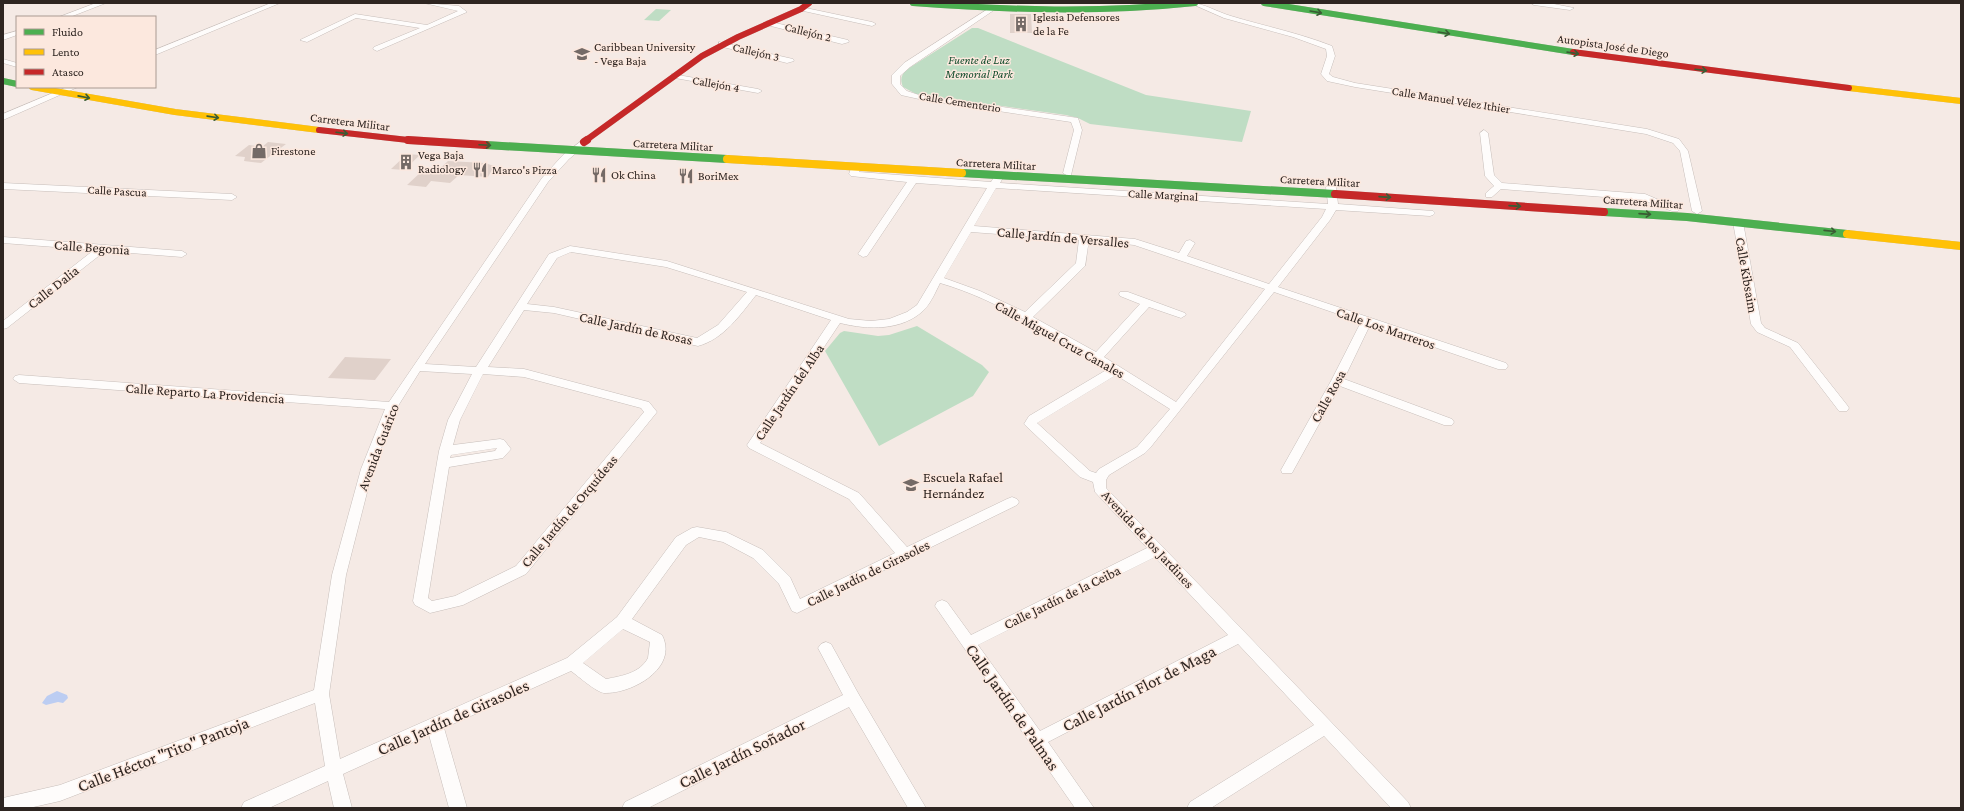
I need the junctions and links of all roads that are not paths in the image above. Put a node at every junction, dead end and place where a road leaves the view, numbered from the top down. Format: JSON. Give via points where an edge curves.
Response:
{"nodes":[{"id":1,"x":103,"y":3,"type":"edge"},
{"id":2,"x":277,"y":3,"type":"edge"},
{"id":3,"x":427,"y":3,"type":"edge"},
{"id":4,"x":809,"y":3,"type":"edge"},
{"id":5,"x":913,"y":3,"type":"edge"},
{"id":6,"x":1194,"y":3,"type":"edge"},
{"id":7,"x":1264,"y":3,"type":"edge"},
{"id":8,"x":1308,"y":3,"type":"edge"},
{"id":9,"x":1534,"y":3,"type":"edge"},
{"id":10,"x":440,"y":4,"type":"edge"},
{"id":11,"x":993,"y":8,"type":"junction"},
{"id":12,"x":1570,"y":8,"type":"dead end"},
{"id":13,"x":801,"y":9,"type":"junction"},
{"id":14,"x":66,"y":16,"type":"edge"},
{"id":15,"x":770,"y":23,"type":"junction"},
{"id":16,"x":872,"y":24,"type":"dead end"},
{"id":17,"x":428,"y":27,"type":"junction"},
{"id":18,"x":16,"y":33,"type":"edge"},
{"id":19,"x":3,"y":38,"type":"edge"},
{"id":20,"x":304,"y":40,"type":"dead end"},
{"id":21,"x":845,"y":42,"type":"dead end"},
{"id":22,"x":722,"y":44,"type":"junction"},
{"id":23,"x":377,"y":49,"type":"dead end"},
{"id":24,"x":156,"y":53,"type":"edge"},
{"id":25,"x":790,"y":60,"type":"dead end"},
{"id":26,"x":3,"y":61,"type":"edge"},
{"id":27,"x":16,"y":65,"type":"edge"},
{"id":28,"x":3,"y":70,"type":"edge"},
{"id":29,"x":16,"y":73,"type":"edge"},
{"id":30,"x":675,"y":76,"type":"junction"},
{"id":31,"x":37,"y":88,"type":"edge"},
{"id":32,"x":72,"y":88,"type":"edge"},
{"id":33,"x":89,"y":88,"type":"edge"},
{"id":34,"x":758,"y":91,"type":"dead end"},
{"id":35,"x":1961,"y":92,"type":"edge"},
{"id":36,"x":61,"y":93,"type":"junction"},
{"id":37,"x":170,"y":101,"type":"dead end"},
{"id":38,"x":1961,"y":101,"type":"edge"},
{"id":39,"x":185,"y":104,"type":"dead end"},
{"id":40,"x":3,"y":117,"type":"edge"},
{"id":41,"x":375,"y":127,"type":"dead end"},
{"id":42,"x":1484,"y":133,"type":"dead end"},
{"id":43,"x":499,"y":136,"type":"dead end"},
{"id":44,"x":584,"y":142,"type":"junction"},
{"id":45,"x":574,"y":150,"type":"junction"},
{"id":46,"x":856,"y":168,"type":"junction"},
{"id":47,"x":1068,"y":173,"type":"junction"},
{"id":48,"x":913,"y":180,"type":"junction"},
{"id":49,"x":996,"y":180,"type":"junction"},
{"id":50,"x":3,"y":186,"type":"edge"},
{"id":51,"x":1499,"y":186,"type":"junction"},
{"id":52,"x":1332,"y":195,"type":"junction"},
{"id":53,"x":1489,"y":195,"type":"junction"},
{"id":54,"x":232,"y":197,"type":"dead end"},
{"id":55,"x":1675,"y":209,"type":"junction"},
{"id":56,"x":1697,"y":211,"type":"junction"},
{"id":57,"x":1430,"y":213,"type":"dead end"},
{"id":58,"x":1738,"y":222,"type":"junction"},
{"id":59,"x":968,"y":228,"type":"junction"},
{"id":60,"x":1084,"y":237,"type":"junction"},
{"id":61,"x":1961,"y":238,"type":"edge"},
{"id":62,"x":3,"y":240,"type":"edge"},
{"id":63,"x":1190,"y":243,"type":"dead end"},
{"id":64,"x":1961,"y":246,"type":"edge"},
{"id":65,"x":104,"y":247,"type":"junction"},
{"id":66,"x":182,"y":254,"type":"dead end"},
{"id":67,"x":863,"y":254,"type":"dead end"},
{"id":68,"x":1182,"y":257,"type":"junction"},
{"id":69,"x":937,"y":279,"type":"junction"},
{"id":70,"x":1272,"y":288,"type":"junction"},
{"id":71,"x":754,"y":291,"type":"junction"},
{"id":72,"x":1124,"y":294,"type":"dead end"},
{"id":73,"x":1147,"y":303,"type":"junction"},
{"id":74,"x":521,"y":307,"type":"junction"},
{"id":75,"x":1181,"y":315,"type":"dead end"},
{"id":76,"x":1026,"y":317,"type":"junction"},
{"id":77,"x":837,"y":319,"type":"junction"},
{"id":78,"x":1367,"y":322,"type":"junction"},
{"id":79,"x":3,"y":326,"type":"edge"},
{"id":80,"x":1098,"y":357,"type":"junction"},
{"id":81,"x":1502,"y":366,"type":"dead end"},
{"id":82,"x":417,"y":367,"type":"junction"},
{"id":83,"x":1117,"y":369,"type":"junction"},
{"id":84,"x":480,"y":370,"type":"junction"},
{"id":85,"x":19,"y":379,"type":"dead end"},
{"id":86,"x":1337,"y":381,"type":"junction"},
{"id":87,"x":392,"y":406,"type":"junction"},
{"id":88,"x":1177,"y":408,"type":"junction"},
{"id":89,"x":1843,"y":408,"type":"dead end"},
{"id":90,"x":1448,"y":422,"type":"dead end"},
{"id":91,"x":445,"y":451,"type":"junction"},
{"id":92,"x":442,"y":464,"type":"junction"},
{"id":93,"x":1287,"y":470,"type":"dead end"},
{"id":94,"x":1099,"y":479,"type":"junction"},
{"id":95,"x":1012,"y":502,"type":"dead end"},
{"id":96,"x":1156,"y":550,"type":"junction"},
{"id":97,"x":905,"y":555,"type":"junction"},
{"id":98,"x":942,"y":606,"type":"dead end"},
{"id":99,"x":622,"y":620,"type":"junction"},
{"id":100,"x":1240,"y":636,"type":"junction"},
{"id":101,"x":968,"y":643,"type":"junction"},
{"id":102,"x":826,"y":648,"type":"dead end"},
{"id":103,"x":572,"y":663,"type":"junction"},
{"id":104,"x":321,"y":694,"type":"junction"},
{"id":105,"x":852,"y":698,"type":"junction"},
{"id":106,"x":435,"y":726,"type":"junction"},
{"id":107,"x":1326,"y":726,"type":"junction"},
{"id":108,"x":1037,"y":740,"type":"junction"},
{"id":109,"x":334,"y":771,"type":"junction"},
{"id":110,"x":3,"y":806,"type":"edge"},
{"id":111,"x":250,"y":808,"type":"edge"},
{"id":112,"x":343,"y":808,"type":"edge"},
{"id":113,"x":458,"y":808,"type":"edge"},
{"id":114,"x":631,"y":808,"type":"edge"},
{"id":115,"x":916,"y":808,"type":"edge"},
{"id":116,"x":1085,"y":808,"type":"edge"},
{"id":117,"x":1196,"y":808,"type":"edge"},
{"id":118,"x":1402,"y":808,"type":"edge"}],
"edges":[{"from":1,"to":14,"type":"street"},
{"from":2,"to":24,"type":"street"},
{"from":3,"to":10,"type":"street"},
{"from":4,"to":13,"type":"main road"},
{"from":5,"to":11,"type":"main road"},
{"from":6,"to":11,"type":"main road","via":[[1116,9]]},
{"from":6,"to":56,"type":"street","name":"Calle Manuel Vélez Ithier","via":[[1214,14],[1311,39],[1330,48],[1331,56],[1325,74],[1330,79],[1648,132],[1676,141],[1684,151]]},
{"from":7,"to":38,"type":"main road","name":"Autopista José de Diego","one_way":true,"via":[[1406,28],[1567,52],[1757,78]]},
{"from":8,"to":35,"type":"main road","name":"Autopista José de Diego","via":[[1628,52]]},
{"from":9,"to":12,"type":"street"},
{"from":10,"to":17,"type":"street","via":[[459,8],[463,12]]},
{"from":11,"to":47,"type":"street","name":"Calle Cementerio","via":[[907,65],[896,75],[896,84],[904,93],[919,97],[1075,120],[1078,130]]},
{"from":13,"to":15,"type":"main road"},
{"from":13,"to":16,"type":"street"},
{"from":15,"to":21,"type":"street","name":"Callejón 2"},
{"from":15,"to":22,"type":"main road"},
{"from":17,"to":20,"type":"street","via":[[355,16]]},
{"from":17,"to":23,"type":"street"},
{"from":18,"to":19,"type":"street"},
{"from":22,"to":25,"type":"street","name":"Callejón 3"},
{"from":22,"to":30,"type":"main road"},
{"from":26,"to":27,"type":"street"},
{"from":28,"to":29,"type":"main road"},
{"from":30,"to":34,"type":"street","name":"Callejón 4"},
{"from":30,"to":44,"type":"main road"},
{"from":31,"to":36,"type":"main road","name":"Carretera Militar"},
{"from":32,"to":36,"type":"street"},
{"from":33,"to":37,"type":"main road"},
{"from":36,"to":40,"type":"street"},
{"from":36,"to":45,"type":"main road","name":"Carretera Militar","one_way":true,"via":[[228,120],[417,141]]},
{"from":39,"to":41,"type":"main road","name":"Carretera Militar"},
{"from":42,"to":51,"type":"street","via":[[1490,176]]},
{"from":43,"to":44,"type":"main road","name":"Carretera Militar"},
{"from":44,"to":45,"type":"street","name":"Avenida Guárico"},
{"from":44,"to":47,"type":"main road","name":"Carretera Militar"},
{"from":45,"to":46,"type":"main road","name":"Carretera Militar"},
{"from":45,"to":82,"type":"street","name":"Avenida Guárico","via":[[545,180]]},
{"from":46,"to":48,"type":"street","name":"Calle Marginal","via":[[854,174]]},
{"from":46,"to":49,"type":"main road","name":"Carretera Militar"},
{"from":47,"to":52,"type":"main road","name":"Carretera Militar"},
{"from":48,"to":49,"type":"street","name":"Calle Marginal"},
{"from":48,"to":67,"type":"street"},
{"from":49,"to":52,"type":"street","name":"Calle Marginal"},
{"from":49,"to":59,"type":"street","name":"Calle Jardín de Orquídeas"},
{"from":50,"to":54,"type":"street","name":"Calle Pascua"},
{"from":51,"to":53,"type":"street"},
{"from":51,"to":55,"type":"street","via":[[1645,197]]},
{"from":52,"to":53,"type":"main road","name":"Carretera Militar"},
{"from":52,"to":57,"type":"street","name":"Calle Marginal"},
{"from":52,"to":58,"type":"main road","name":"Carretera Militar","one_way":true},
{"from":52,"to":70,"type":"street","name":"Avenida de los Jardines","via":[[1327,218]]},
{"from":53,"to":55,"type":"main road","name":"Carretera Militar"},
{"from":55,"to":56,"type":"main road","name":"Carretera Militar"},
{"from":56,"to":61,"type":"main road","name":"Carretera Militar"},
{"from":58,"to":64,"type":"main road","name":"Carretera Militar","one_way":true},
{"from":58,"to":89,"type":"street","name":"Calle Kibsaim","via":[[1756,324],[1761,330],[1794,345]]},
{"from":59,"to":60,"type":"street","name":"Calle Jardín de Versalles"},
{"from":59,"to":69,"type":"street","name":"Calle Jardín de Orquídeas"},
{"from":60,"to":68,"type":"street","name":"Calle Jardín de Versalles","via":[[1135,242]]},
{"from":60,"to":76,"type":"street","via":[[1081,264]]},
{"from":62,"to":65,"type":"street","name":"Calle Begonia"},
{"from":63,"to":68,"type":"street"},
{"from":65,"to":66,"type":"street","name":"Calle Begonia"},
{"from":65,"to":79,"type":"street","name":"Calle Dalia"},
{"from":68,"to":70,"type":"street","name":"Calle Jardín de Versalles"},
{"from":69,"to":76,"type":"street","name":"Calle Miguel Cruz Canales","via":[[958,284]]},
{"from":69,"to":77,"type":"street","name":"Calle Jardín de Orquídeas","via":[[921,307],[907,318],[876,326]]},
{"from":70,"to":78,"type":"street","name":"Calle Los Marreros"},
{"from":70,"to":88,"type":"street","name":"Avenida de los Jardines"},
{"from":71,"to":74,"type":"street","name":"Calle Jardín de Rosas","via":[[716,333],[698,342],[554,310]]},
{"from":71,"to":74,"type":"street","name":"Calle Jardín de Orquídeas","via":[[667,264],[570,249],[553,256]]},
{"from":71,"to":77,"type":"street","name":"Calle Jardín de Orquídeas"},
{"from":72,"to":73,"type":"street"},
{"from":73,"to":75,"type":"street"},
{"from":73,"to":80,"type":"street"},
{"from":74,"to":84,"type":"street","name":"Calle Jardín de Orquídeas"},
{"from":76,"to":80,"type":"street","name":"Calle Miguel Cruz Canales"},
{"from":77,"to":97,"type":"street","name":"Calle Jardín del Alba","via":[[752,445],[854,496]]},
{"from":78,"to":81,"type":"street","name":"Calle Los Marreros"},
{"from":78,"to":86,"type":"street","name":"Calle Rosa"},
{"from":80,"to":83,"type":"street","name":"Calle Miguel Cruz Canales"},
{"from":82,"to":84,"type":"street","name":"Calle Jardín de Orquídeas"},
{"from":82,"to":87,"type":"street","name":"Avenida Guárico"},
{"from":83,"to":88,"type":"street","name":"Calle Miguel Cruz Canales"},
{"from":83,"to":94,"type":"street","via":[[1033,419],[1030,424],[1086,474]]},
{"from":84,"to":91,"type":"street","name":"Calle Jardín de Orquídeas","via":[[454,420]]},
{"from":84,"to":92,"type":"street","name":"Calle Jardín de Orquídeas","via":[[524,373],[645,405],[651,412],[521,570],[458,601],[430,607],[420,600]]},
{"from":85,"to":87,"type":"street","name":"Calle Reparto La Providencia"},
{"from":86,"to":90,"type":"street"},
{"from":86,"to":93,"type":"street","name":"Calle Rosa"},
{"from":87,"to":104,"type":"street","name":"Avenida Guárico","via":[[367,469],[339,575]]},
{"from":88,"to":94,"type":"street","name":"Avenida de los Jardines","via":[[1141,450],[1104,472]]},
{"from":91,"to":92,"type":"street","name":"Calle Jardín de Orquídeas"},
{"from":91,"to":92,"type":"street","via":[[500,443],[505,449],[499,454]]},
{"from":94,"to":96,"type":"street","name":"Avenida de los Jardines","via":[[1100,489]]},
{"from":95,"to":97,"type":"street","name":"Calle Jardín de Girasoles"},
{"from":96,"to":100,"type":"street","name":"Avenida de los Jardines"},
{"from":96,"to":101,"type":"street","name":"Calle Jardín de la Ceiba"},
{"from":97,"to":99,"type":"street","name":"Calle Jardín de Girasoles","via":[[797,607],[785,581],[758,554],[726,537],[697,532],[682,541]]},
{"from":98,"to":101,"type":"street","name":"Calle Jardín de Palmas"},
{"from":99,"to":103,"type":"street","name":"Calle Jardín de Girasoles"},
{"from":99,"to":103,"type":"street","via":[[657,639],[657,657],[645,674],[622,683],[604,686]]},
{"from":100,"to":107,"type":"street","name":"Avenida de los Jardines"},
{"from":100,"to":108,"type":"street","name":"Calle Jardín Flor de Maga"},
{"from":101,"to":108,"type":"street","name":"Calle Jardín de Palmas"},
{"from":102,"to":105,"type":"street"},
{"from":103,"to":106,"type":"street","name":"Calle Jardín de Girasoles"},
{"from":104,"to":109,"type":"street","name":"Avenida Guárico"},
{"from":104,"to":110,"type":"street","name":"Calle Héctor \"Tito\" Pantoja","via":[[60,794]]},
{"from":105,"to":114,"type":"street","name":"Calle Jardín Soñador"},
{"from":105,"to":115,"type":"street"},
{"from":106,"to":109,"type":"street","name":"Calle Jardín de Girasoles"},
{"from":106,"to":113,"type":"street"},
{"from":107,"to":117,"type":"street"},
{"from":107,"to":118,"type":"street","name":"Avenida de los Jardines"},
{"from":108,"to":116,"type":"street","name":"Calle Jardín de Palmas"},
{"from":109,"to":111,"type":"street","name":"Calle Jardín de Girasoles"},
{"from":109,"to":112,"type":"street","name":"Avenida Guárico"}]}
